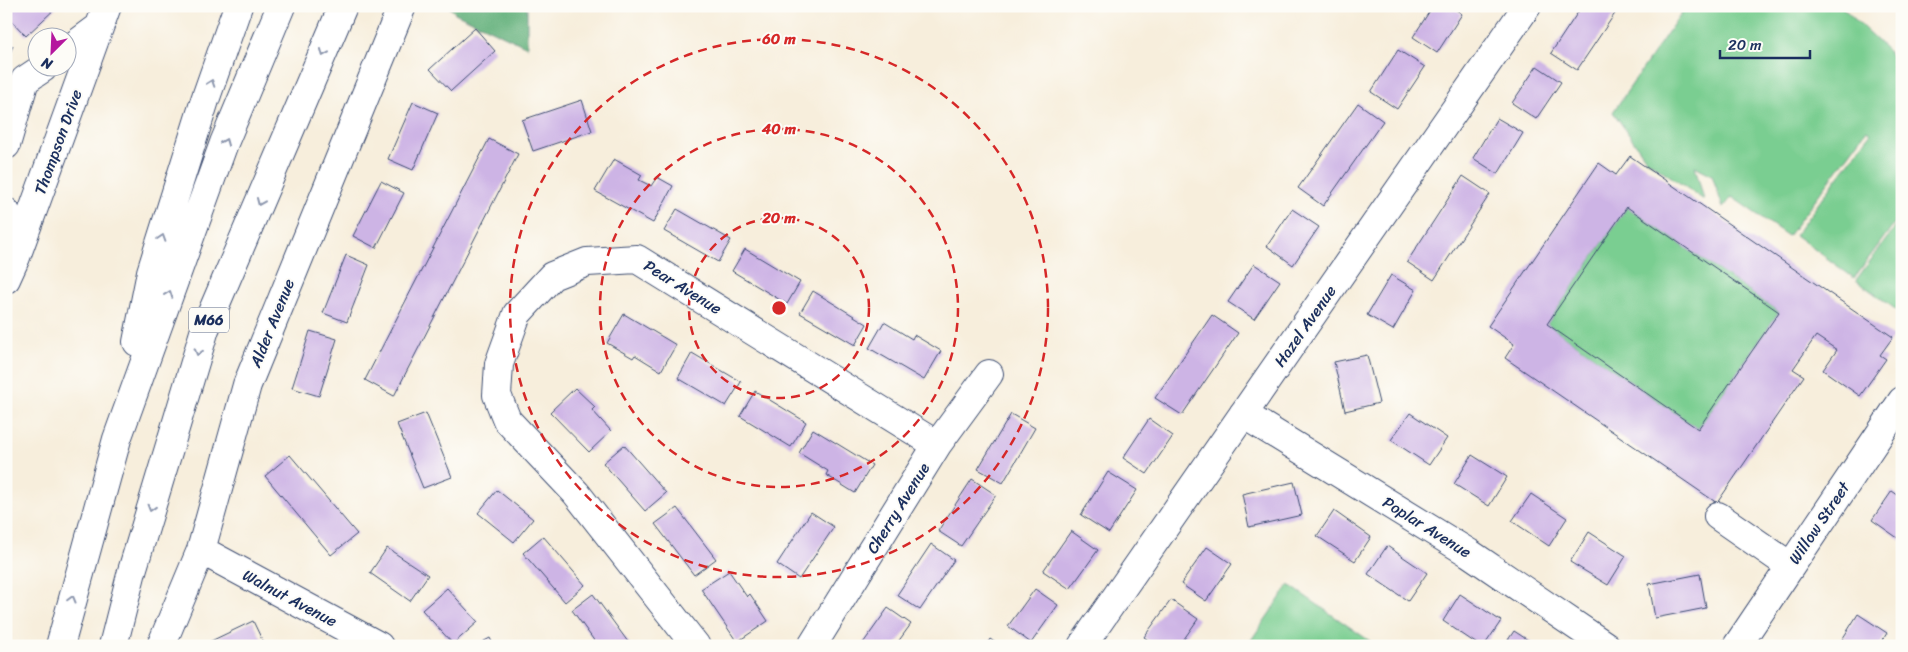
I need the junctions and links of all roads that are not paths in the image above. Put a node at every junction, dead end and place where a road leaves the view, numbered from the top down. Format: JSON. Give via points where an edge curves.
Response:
{"nodes":[{"id":1,"x":238,"y":6,"type":"edge"},
{"id":2,"x":281,"y":6,"type":"edge"},
{"id":3,"x":402,"y":6,"type":"edge"},
{"id":4,"x":1528,"y":6,"type":"edge"},
{"id":5,"x":343,"y":7,"type":"edge"},
{"id":6,"x":103,"y":16,"type":"edge"},
{"id":7,"x":78,"y":40,"type":"edge"},
{"id":8,"x":28,"y":78,"type":"edge"},
{"id":9,"x":6,"y":145,"type":"edge"},
{"id":10,"x":6,"y":212,"type":"edge"},
{"id":11,"x":11,"y":268,"type":"edge"},
{"id":12,"x":988,"y":374,"type":"dead end"},
{"id":13,"x":1902,"y":401,"type":"edge"},
{"id":14,"x":1244,"y":414,"type":"junction"},
{"id":15,"x":1894,"y":431,"type":"edge"},
{"id":16,"x":117,"y":439,"type":"junction"},
{"id":17,"x":937,"y":445,"type":"junction"},
{"id":18,"x":1718,"y":516,"type":"dead end"},
{"id":19,"x":201,"y":550,"type":"junction"},
{"id":20,"x":1790,"y":566,"type":"junction"},
{"id":21,"x":60,"y":646,"type":"edge"},
{"id":22,"x":113,"y":646,"type":"edge"},
{"id":23,"x":161,"y":646,"type":"edge"},
{"id":24,"x":380,"y":646,"type":"edge"},
{"id":25,"x":696,"y":646,"type":"edge"},
{"id":26,"x":812,"y":646,"type":"edge"},
{"id":27,"x":1082,"y":646,"type":"edge"},
{"id":28,"x":1606,"y":646,"type":"edge"},
{"id":29,"x":1737,"y":646,"type":"edge"}],
"edges":[{"from":16,"to":1,"type":"main road","number":"M66","one_way":true,"via":[[151,272]]},
{"from":16,"to":2,"type":"main road","number":"M66","one_way":true,"via":[[224,143]]},
{"from":3,"to":19,"type":"main road","name":"Alder Avenue","via":[[247,385]]},
{"from":4,"to":14,"type":"main road","name":"Hazel Avenue"},
{"from":5,"to":22,"type":"main road","number":"M66","one_way":true,"via":[[205,329],[132,571]]},
{"from":6,"to":7,"type":"main road","name":"Thompson Drive"},
{"from":6,"to":11,"type":"main road","name":"Thompson Drive"},
{"from":8,"to":9,"type":"main road"},
{"from":10,"to":11,"type":"main road","name":"Thompson Drive"},
{"from":12,"to":17,"type":"main road","name":"Cherry Avenue"},
{"from":13,"to":15,"type":"main road","name":"Willow Street"},
{"from":14,"to":27,"type":"main road","name":"Hazel Avenue"},
{"from":14,"to":28,"type":"main road","name":"Poplar Avenue","via":[[1469,553]]},
{"from":15,"to":20,"type":"main road","name":"Willow Street"},
{"from":21,"to":16,"type":"main road","number":"M66","one_way":true},
{"from":17,"to":25,"type":"main road","name":"Pear Avenue","via":[[637,259],[587,262],[552,276],[517,314],[499,364],[498,395],[507,420],[576,493]]},
{"from":17,"to":26,"type":"main road","name":"Cherry Avenue"},
{"from":18,"to":20,"type":"main road"},
{"from":19,"to":23,"type":"main road","name":"Alder Avenue"},
{"from":19,"to":24,"type":"main road","name":"Walnut Avenue"},
{"from":20,"to":29,"type":"main road","name":"Willow Street"}]}
